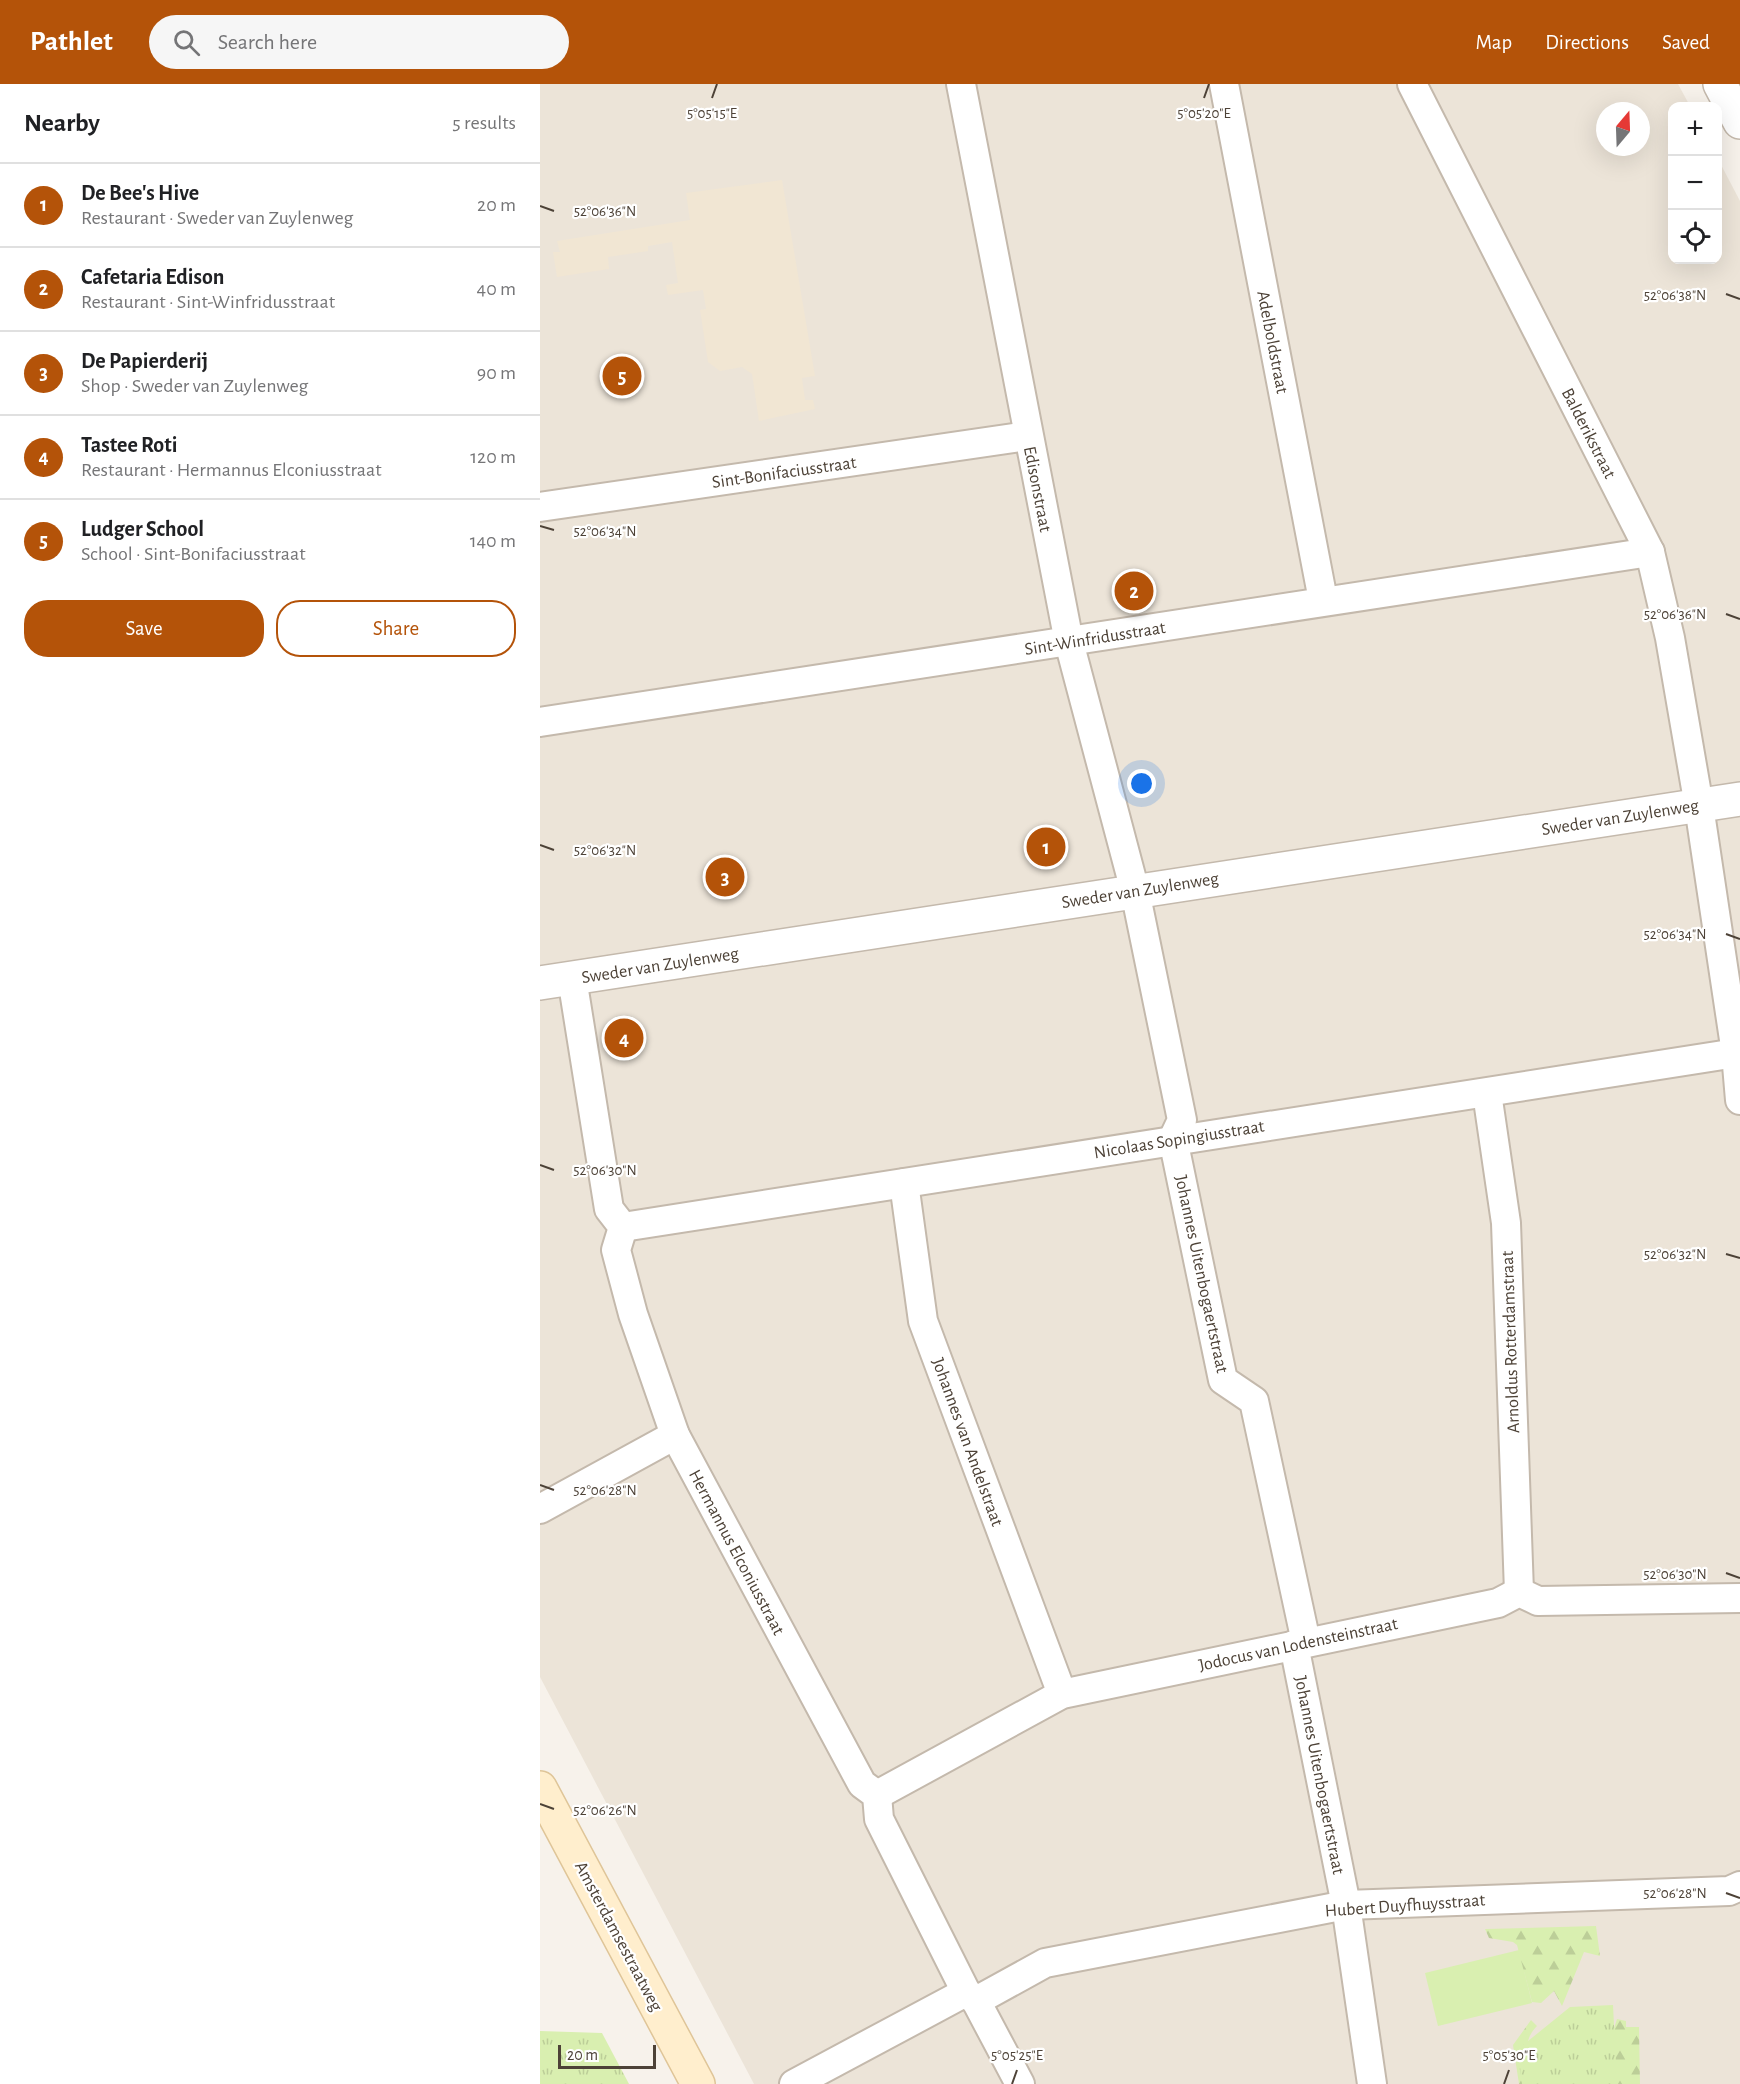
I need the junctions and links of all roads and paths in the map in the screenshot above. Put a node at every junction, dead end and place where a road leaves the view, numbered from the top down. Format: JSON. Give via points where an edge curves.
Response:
{"nodes":[{"id":1,"x":962,"y":84,"type":"edge"},
{"id":2,"x":1224,"y":84,"type":"edge"},
{"id":3,"x":1412,"y":84,"type":"edge"},
{"id":4,"x":1720,"y":84,"type":"edge"},
{"id":5,"x":1740,"y":123,"type":"edge"},
{"id":6,"x":1027,"y":436,"type":"junction"},
{"id":7,"x":540,"y":507,"type":"edge"},
{"id":8,"x":1650,"y":552,"type":"junction"},
{"id":9,"x":1323,"y":600,"type":"junction"},
{"id":10,"x":1069,"y":642,"type":"junction"},
{"id":11,"x":540,"y":722,"type":"edge"},
{"id":12,"x":1740,"y":799,"type":"edge"},
{"id":13,"x":1699,"y":806,"type":"junction"},
{"id":14,"x":1135,"y":891,"type":"junction"},
{"id":15,"x":572,"y":978,"type":"junction"},
{"id":16,"x":540,"y":983,"type":"edge"},
{"id":17,"x":1736,"y":1053,"type":"junction"},
{"id":18,"x":1487,"y":1093,"type":"junction"},
{"id":19,"x":1740,"y":1100,"type":"edge"},
{"id":20,"x":1173,"y":1139,"type":"junction"},
{"id":21,"x":904,"y":1183,"type":"junction"},
{"id":22,"x":623,"y":1227,"type":"junction"},
{"id":23,"x":675,"y":1435,"type":"junction"},
{"id":24,"x":540,"y":1509,"type":"edge"},
{"id":25,"x":1519,"y":1592,"type":"junction"},
{"id":26,"x":1740,"y":1598,"type":"edge"},
{"id":27,"x":1300,"y":1643,"type":"junction"},
{"id":28,"x":1062,"y":1694,"type":"junction"},
{"id":29,"x":540,"y":1788,"type":"edge"},
{"id":30,"x":877,"y":1795,"type":"junction"},
{"id":31,"x":1740,"y":1886,"type":"edge"},
{"id":32,"x":1346,"y":1905,"type":"junction"},
{"id":33,"x":971,"y":1997,"type":"junction"},
{"id":34,"x":698,"y":2084,"type":"edge"},
{"id":35,"x":794,"y":2084,"type":"edge"},
{"id":36,"x":1020,"y":2084,"type":"edge"},
{"id":37,"x":1372,"y":2084,"type":"edge"}],
"edges":[{"from":1,"to":6,"type":"street","name":"Edisonstraat"},
{"from":2,"to":9,"type":"street","name":"Adelboldstraat"},
{"from":3,"to":8,"type":"street","name":"Balderikstraat"},
{"from":4,"to":5,"type":"street"},
{"from":6,"to":7,"type":"street","name":"Sint-Bonifaciusstraat"},
{"from":6,"to":10,"type":"street","name":"Edisonstraat"},
{"from":8,"to":9,"type":"street","name":"Sint-Winfridusstraat"},
{"from":8,"to":13,"type":"street","name":"Balderikstraat","via":[[1670,638]]},
{"from":9,"to":10,"type":"street","name":"Sint-Winfridusstraat"},
{"from":10,"to":11,"type":"street","name":"Sint-Winfridusstraat"},
{"from":10,"to":14,"type":"street","name":"Edisonstraat"},
{"from":12,"to":13,"type":"street","name":"Sweder van Zuylenweg"},
{"from":13,"to":14,"type":"street","name":"Sweder van Zuylenweg"},
{"from":13,"to":17,"type":"street","name":"Balderikstraat"},
{"from":14,"to":15,"type":"street","name":"Sweder van Zuylenweg"},
{"from":14,"to":20,"type":"street","name":"Johannes Uitenbogaertstraat","via":[[1182,1120]]},
{"from":15,"to":16,"type":"street","name":"Sweder van Zuylenweg"},
{"from":15,"to":22,"type":"street","via":[[609,1209]]},
{"from":17,"to":18,"type":"street","name":"Nicolaas Sopingiusstraat"},
{"from":17,"to":19,"type":"street","name":"Balderikstraat"},
{"from":18,"to":20,"type":"street","name":"Nicolaas Sopingiusstraat"},
{"from":18,"to":25,"type":"street","name":"Arnoldus Rotterdamstraat","via":[[1506,1223]]},
{"from":20,"to":21,"type":"street","name":"Nicolaas Sopingiusstraat"},
{"from":20,"to":27,"type":"street","name":"Johannes Uitenbogaertstraat","via":[[1223,1380],[1254,1401]]},
{"from":21,"to":22,"type":"street","name":"Nicolaas Sopingiusstraat"},
{"from":21,"to":28,"type":"street","name":"Johannes van Andelstraat","via":[[923,1321]]},
{"from":22,"to":23,"type":"street","name":"Hermannus Elconiusstraat","via":[[616,1250],[633,1314]]},
{"from":23,"to":24,"type":"street"},
{"from":23,"to":30,"type":"street","name":"Hermannus Elconiusstraat","via":[[862,1784]]},
{"from":25,"to":26,"type":"street","via":[[1538,1601]]},
{"from":25,"to":27,"type":"street","name":"Jodocus van Lodensteinstraat","via":[[1498,1603]]},
{"from":27,"to":28,"type":"street","name":"Jodocus van Lodensteinstraat"},
{"from":27,"to":32,"type":"street","name":"Johannes Uitenbogaertstraat"},
{"from":28,"to":30,"type":"street","name":"Jodocus van Lodensteinstraat"},
{"from":29,"to":34,"type":"main road","name":"Amsterdamsestraatweg"},
{"from":30,"to":33,"type":"street","via":[[879,1819]]},
{"from":31,"to":32,"type":"street","name":"Hubert Duyfhuysstraat","via":[[1729,1891]]},
{"from":32,"to":33,"type":"street","name":"Hubert Duyfhuysstraat","via":[[1045,1963]]},
{"from":32,"to":37,"type":"street","name":"Johannes Uitenbogaertstraat"},
{"from":33,"to":35,"type":"street","name":"Hubert Duyfhuysstraat"},
{"from":33,"to":36,"type":"street"}]}
